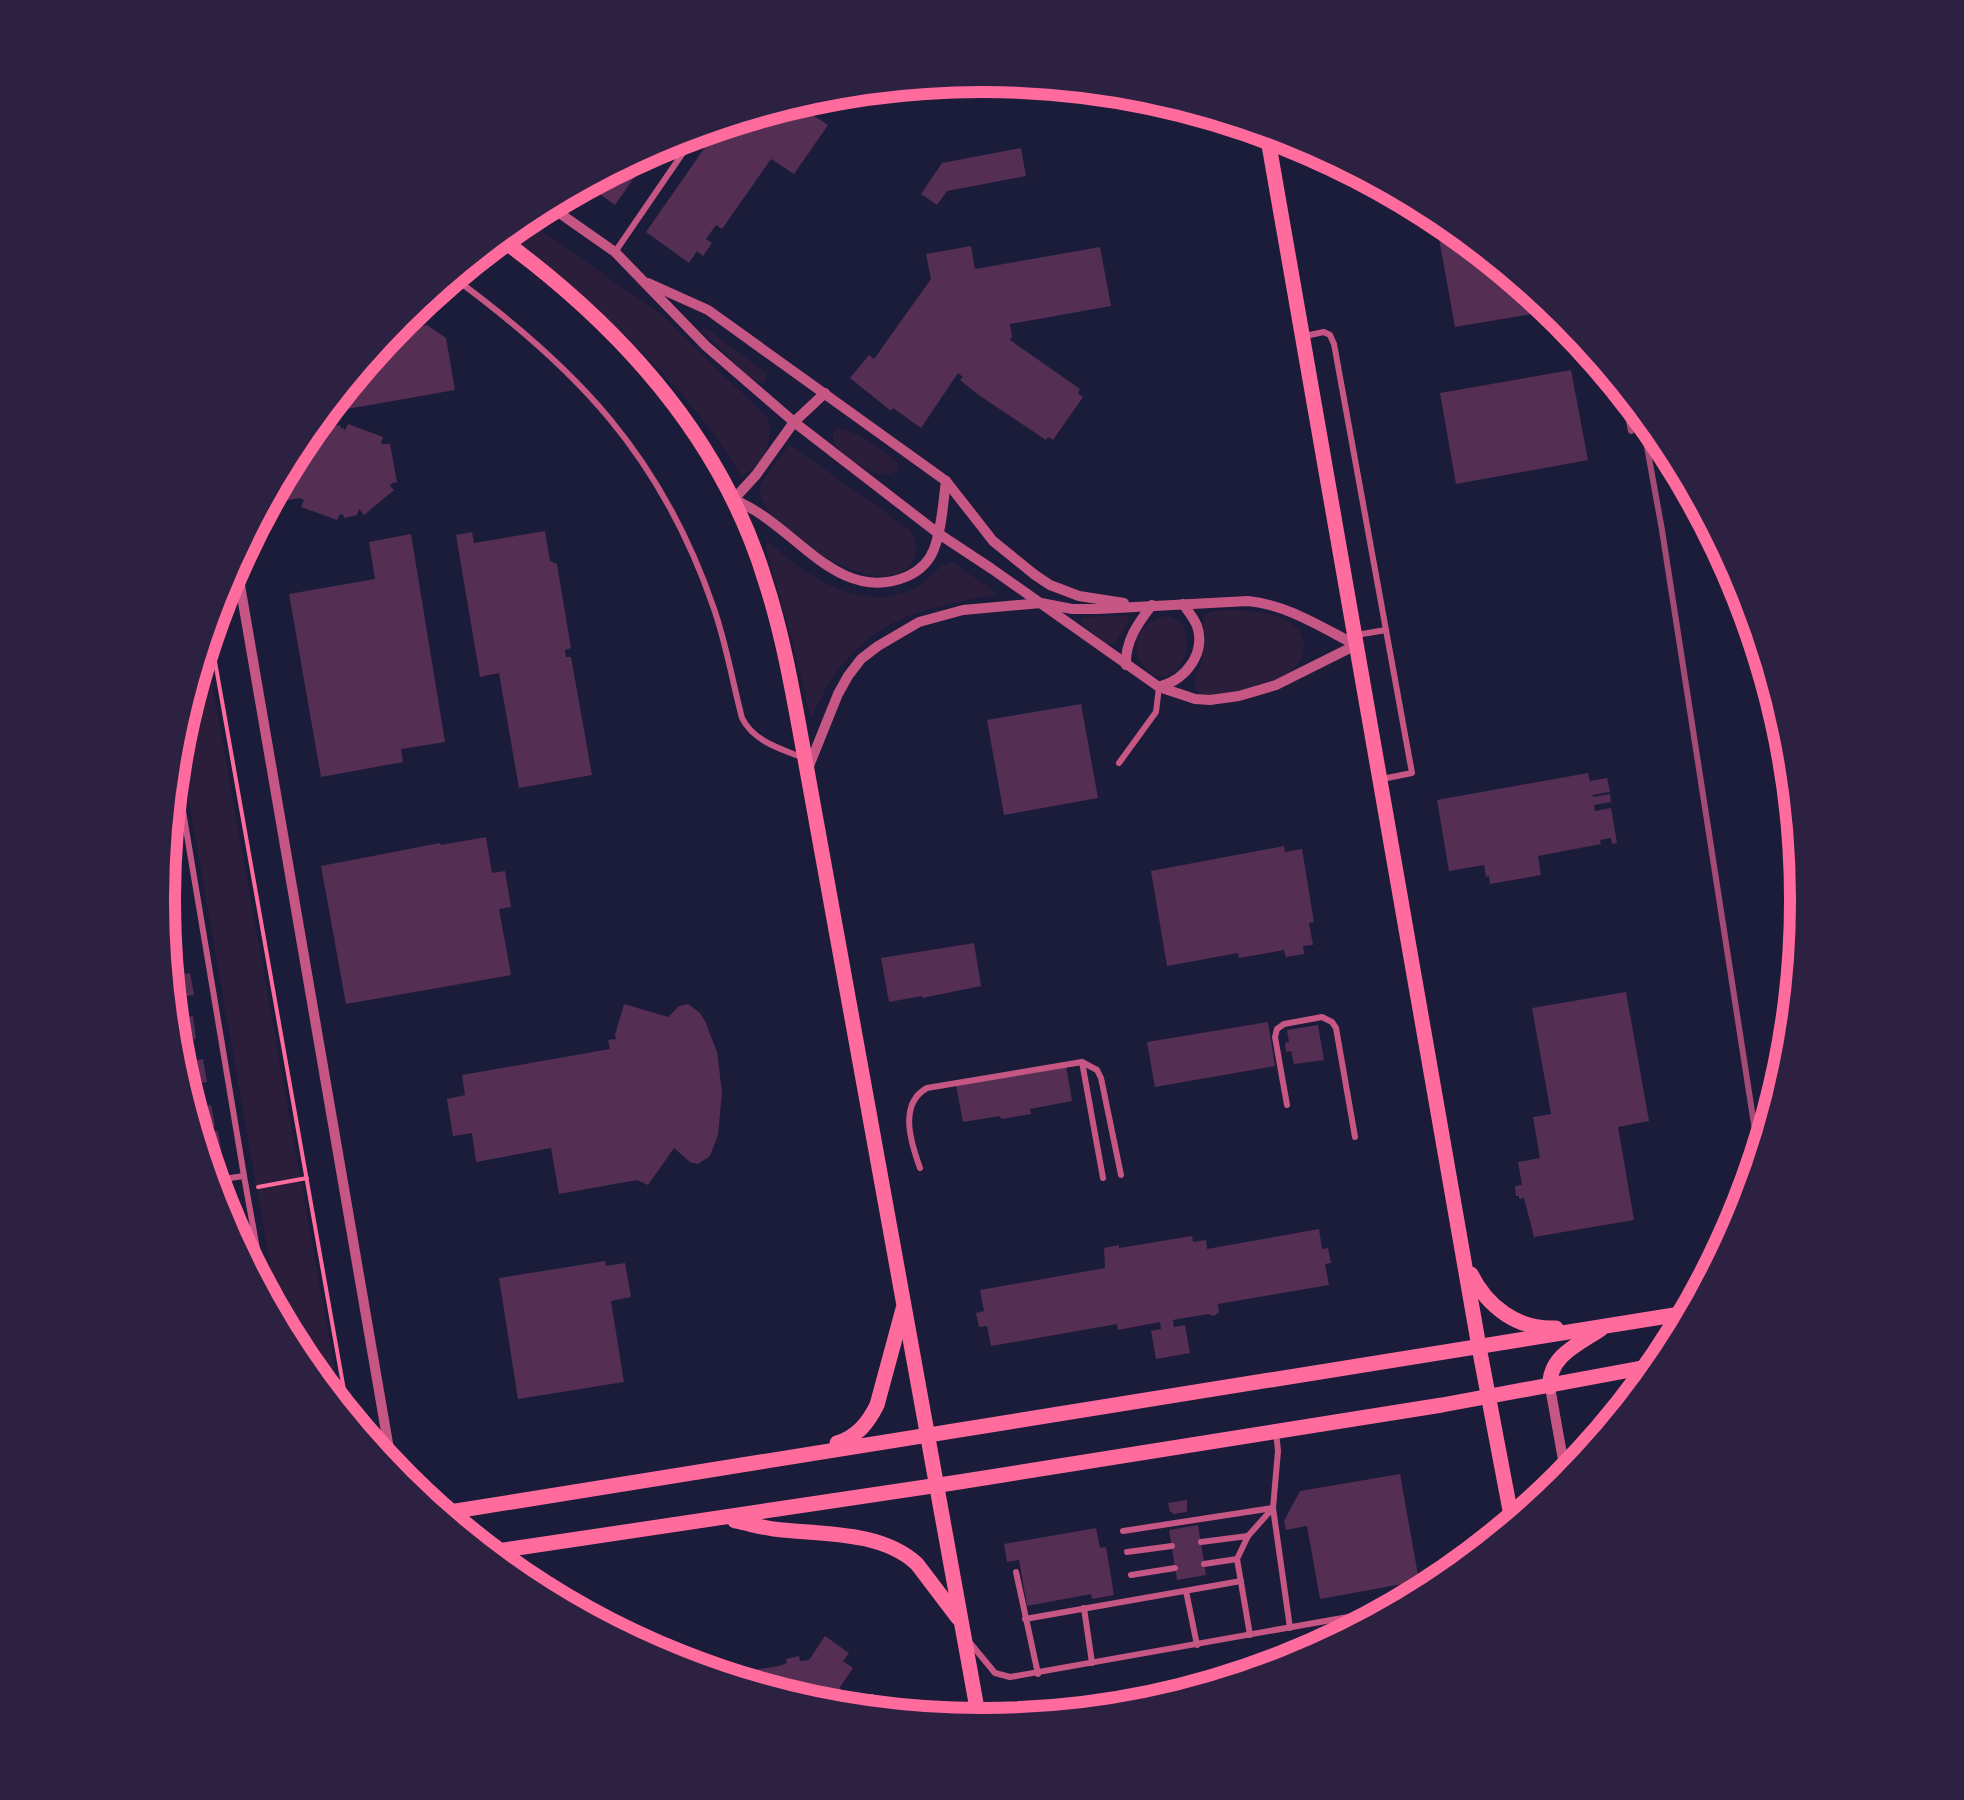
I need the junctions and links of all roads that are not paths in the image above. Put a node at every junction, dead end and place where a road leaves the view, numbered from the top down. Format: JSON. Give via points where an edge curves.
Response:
{"nodes":[{"id":1,"x":1269,"y":146,"type":"edge"},
{"id":2,"x":685,"y":149,"type":"edge"},
{"id":3,"x":558,"y":213,"type":"edge"},
{"id":4,"x":509,"y":246,"type":"edge"},
{"id":5,"x":614,"y":252,"type":"junction"},
{"id":6,"x":643,"y":280,"type":"junction"},
{"id":7,"x":461,"y":283,"type":"edge"},
{"id":8,"x":1303,"y":336,"type":"junction"},
{"id":9,"x":825,"y":393,"type":"junction"},
{"id":10,"x":794,"y":422,"type":"junction"},
{"id":11,"x":946,"y":481,"type":"junction"},
{"id":12,"x":734,"y":500,"type":"junction"},
{"id":13,"x":939,"y":534,"type":"junction"},
{"id":14,"x":240,"y":583,"type":"edge"},
{"id":15,"x":1041,"y":603,"type":"junction"},
{"id":16,"x":1183,"y":604,"type":"junction"},
{"id":17,"x":1134,"y":606,"type":"junction"},
{"id":18,"x":1152,"y":606,"type":"junction"},
{"id":19,"x":1386,"y":630,"type":"junction"},
{"id":20,"x":1356,"y":640,"type":"junction"},
{"id":21,"x":1126,"y":665,"type":"junction"},
{"id":22,"x":1159,"y":687,"type":"junction"},
{"id":23,"x":1119,"y":763,"type":"dead end"},
{"id":24,"x":806,"y":765,"type":"junction"},
{"id":25,"x":1380,"y":780,"type":"junction"},
{"id":26,"x":181,"y":797,"type":"edge"},
{"id":27,"x":1082,"y":1062,"type":"junction"},
{"id":28,"x":1287,"y":1105,"type":"dead end"},
{"id":29,"x":1355,"y":1137,"type":"dead end"},
{"id":30,"x":920,"y":1168,"type":"dead end"},
{"id":31,"x":1120,"y":1175,"type":"dead end"},
{"id":32,"x":244,"y":1176,"type":"junction"},
{"id":33,"x":1103,"y":1178,"type":"dead end"},
{"id":34,"x":224,"y":1179,"type":"edge"},
{"id":35,"x":258,"y":1258,"type":"edge"},
{"id":36,"x":1465,"y":1261,"type":"junction"},
{"id":37,"x":904,"y":1305,"type":"junction"},
{"id":38,"x":1674,"y":1315,"type":"edge"},
{"id":39,"x":1609,"y":1324,"type":"junction"},
{"id":40,"x":1479,"y":1347,"type":"junction"},
{"id":41,"x":1639,"y":1369,"type":"edge"},
{"id":42,"x":1550,"y":1387,"type":"junction"},
{"id":43,"x":1489,"y":1398,"type":"junction"},
{"id":44,"x":1276,"y":1430,"type":"junction"},
{"id":45,"x":928,"y":1434,"type":"junction"},
{"id":46,"x":389,"y":1447,"type":"edge"},
{"id":47,"x":800,"y":1456,"type":"junction"},
{"id":48,"x":1563,"y":1460,"type":"edge"},
{"id":49,"x":937,"y":1486,"type":"junction"},
{"id":50,"x":1273,"y":1508,"type":"junction"},
{"id":51,"x":1510,"y":1510,"type":"edge"},
{"id":52,"x":455,"y":1511,"type":"edge"},
{"id":53,"x":720,"y":1519,"type":"junction"},
{"id":54,"x":1123,"y":1531,"type":"dead end"},
{"id":55,"x":1248,"y":1536,"type":"junction"},
{"id":56,"x":1201,"y":1542,"type":"dead end"},
{"id":57,"x":1172,"y":1546,"type":"dead end"},
{"id":58,"x":503,"y":1550,"type":"edge"},
{"id":59,"x":1127,"y":1552,"type":"dead end"},
{"id":60,"x":1237,"y":1559,"type":"junction"},
{"id":61,"x":1204,"y":1564,"type":"dead end"},
{"id":62,"x":1175,"y":1568,"type":"dead end"},
{"id":63,"x":1016,"y":1572,"type":"dead end"},
{"id":64,"x":1130,"y":1576,"type":"dead end"},
{"id":65,"x":1241,"y":1581,"type":"junction"},
{"id":66,"x":1186,"y":1590,"type":"junction"},
{"id":67,"x":1084,"y":1608,"type":"junction"},
{"id":68,"x":1354,"y":1616,"type":"edge"},
{"id":69,"x":1025,"y":1619,"type":"junction"},
{"id":70,"x":962,"y":1628,"type":"junction"},
{"id":71,"x":1290,"y":1628,"type":"junction"},
{"id":72,"x":1250,"y":1635,"type":"junction"},
{"id":73,"x":1197,"y":1644,"type":"junction"},
{"id":74,"x":1092,"y":1663,"type":"junction"},
{"id":75,"x":1038,"y":1674,"type":"junction"},
{"id":76,"x":872,"y":1697,"type":"dead end"},
{"id":77,"x":863,"y":1699,"type":"edge"},
{"id":78,"x":977,"y":1708,"type":"edge"}],
"edges":[{"from":1,"to":8,"type":"main road"},
{"from":2,"to":5,"type":"lane"},
{"from":3,"to":5,"type":"street"},
{"from":4,"to":12,"type":"main road","via":[[627,348],[707,451]]},
{"from":5,"to":6,"type":"street"},
{"from":6,"to":9,"type":"street","via":[[708,310]]},
{"from":6,"to":10,"type":"street"},
{"from":7,"to":24,"type":"lane","via":[[555,359],[630,444],[698,566],[747,729]]},
{"from":8,"to":19,"type":"lane","via":[[1324,332],[1334,344]]},
{"from":8,"to":20,"type":"main road"},
{"from":9,"to":10,"type":"street"},
{"from":9,"to":11,"type":"street"},
{"from":10,"to":12,"type":"street"},
{"from":10,"to":13,"type":"street"},
{"from":11,"to":13,"type":"street"},
{"from":11,"to":17,"type":"street","via":[[993,540],[1050,585]]},
{"from":12,"to":13,"type":"street","via":[[827,566],[870,582],[917,572]]},
{"from":12,"to":24,"type":"main road","via":[[776,615]]},
{"from":13,"to":15,"type":"street"},
{"from":14,"to":46,"type":"street"},
{"from":15,"to":17,"type":"street"},
{"from":15,"to":21,"type":"street"},
{"from":15,"to":24,"type":"street","via":[[940,615],[878,646],[838,694]]},
{"from":16,"to":18,"type":"street"},
{"from":16,"to":20,"type":"street","via":[[1266,603]]},
{"from":16,"to":22,"type":"street","via":[[1198,632],[1196,651],[1188,670]]},
{"from":17,"to":18,"type":"street"},
{"from":18,"to":21,"type":"street","via":[[1131,638]]},
{"from":19,"to":20,"type":"lane"},
{"from":19,"to":25,"type":"lane","via":[[1412,773]]},
{"from":20,"to":22,"type":"street","via":[[1276,684],[1239,696],[1210,700]]},
{"from":20,"to":25,"type":"main road"},
{"from":21,"to":22,"type":"street"},
{"from":22,"to":23,"type":"lane","via":[[1156,712]]},
{"from":24,"to":37,"type":"main road"},
{"from":25,"to":36,"type":"main road"},
{"from":26,"to":32,"type":"lane"},
{"from":27,"to":30,"type":"lane","via":[[919,1092],[908,1110]]},
{"from":27,"to":31,"type":"lane","via":[[1101,1078]]},
{"from":27,"to":33,"type":"lane"},
{"from":28,"to":29,"type":"lane","via":[[1277,1030],[1322,1018],[1332,1022]]},
{"from":32,"to":34,"type":"lane"},
{"from":32,"to":35,"type":"lane"},
{"from":36,"to":39,"type":"main road","via":[[1480,1292],[1513,1319],[1548,1328]]},
{"from":36,"to":40,"type":"main road"},
{"from":37,"to":45,"type":"main road"},
{"from":37,"to":47,"type":"main road","via":[[872,1416],[846,1440]]},
{"from":38,"to":39,"type":"main road"},
{"from":39,"to":40,"type":"main road"},
{"from":39,"to":42,"type":"main road","via":[[1557,1360]]},
{"from":40,"to":43,"type":"main road"},
{"from":40,"to":45,"type":"main road"},
{"from":41,"to":42,"type":"main road"},
{"from":42,"to":43,"type":"main road"},
{"from":42,"to":48,"type":"street"},
{"from":43,"to":44,"type":"main road"},
{"from":43,"to":51,"type":"main road"},
{"from":44,"to":49,"type":"main road"},
{"from":44,"to":50,"type":"lane"},
{"from":45,"to":47,"type":"main road"},
{"from":45,"to":49,"type":"main road"},
{"from":47,"to":52,"type":"main road"},
{"from":49,"to":53,"type":"main road"},
{"from":49,"to":70,"type":"main road"},
{"from":50,"to":54,"type":"lane"},
{"from":50,"to":55,"type":"lane"},
{"from":50,"to":71,"type":"lane"},
{"from":53,"to":58,"type":"main road"},
{"from":53,"to":70,"type":"main road","via":[[889,1547],[917,1564]]},
{"from":55,"to":56,"type":"lane"},
{"from":55,"to":60,"type":"lane"},
{"from":57,"to":59,"type":"lane"},
{"from":60,"to":61,"type":"lane"},
{"from":60,"to":65,"type":"lane"},
{"from":62,"to":64,"type":"lane"},
{"from":63,"to":69,"type":"lane"},
{"from":65,"to":66,"type":"lane"},
{"from":65,"to":72,"type":"lane"},
{"from":66,"to":67,"type":"lane"},
{"from":66,"to":73,"type":"lane"},
{"from":67,"to":69,"type":"lane"},
{"from":67,"to":74,"type":"lane"},
{"from":68,"to":71,"type":"lane"},
{"from":69,"to":75,"type":"lane"},
{"from":70,"to":75,"type":"lane","via":[[995,1673]]},
{"from":70,"to":78,"type":"main road"},
{"from":71,"to":72,"type":"lane"},
{"from":72,"to":73,"type":"lane"},
{"from":73,"to":74,"type":"lane"},
{"from":74,"to":75,"type":"lane"},
{"from":76,"to":77,"type":"lane"}]}
